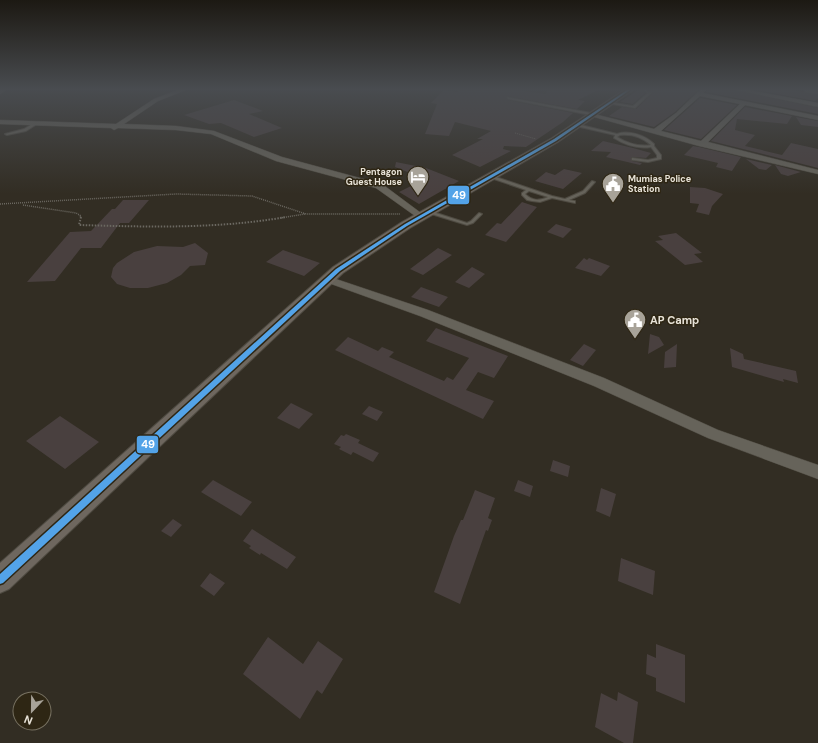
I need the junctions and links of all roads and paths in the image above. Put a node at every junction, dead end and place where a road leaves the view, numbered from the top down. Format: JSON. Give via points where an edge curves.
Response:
{"nodes":[{"id":1,"x":34,"y":125,"type":"edge"},
{"id":2,"x":48,"y":125,"type":"edge"},
{"id":3,"x":119,"y":125,"type":"edge"},
{"id":4,"x":577,"y":125,"type":"joint"},
{"id":5,"x":627,"y":125,"type":"edge"},
{"id":6,"x":663,"y":125,"type":"edge"},
{"id":7,"x":722,"y":125,"type":"edge"},
{"id":8,"x":114,"y":128,"type":"junction"},
{"id":9,"x":654,"y":132,"type":"junction"},
{"id":10,"x":515,"y":133,"type":"dead end"},
{"id":11,"x":7,"y":134,"type":"dead end"},
{"id":12,"x":617,"y":135,"type":"junction"},
{"id":13,"x":642,"y":138,"type":"junction"},
{"id":14,"x":550,"y":143,"type":"junction"},
{"id":15,"x":702,"y":144,"type":"junction"},
{"id":16,"x":652,"y":146,"type":"junction"},
{"id":17,"x":633,"y":159,"type":"dead end"},
{"id":18,"x":818,"y":172,"type":"edge"},
{"id":19,"x":492,"y":177,"type":"junction"},
{"id":20,"x":593,"y":182,"type":"dead end"},
{"id":21,"x":528,"y":190,"type":"junction"},
{"id":22,"x":551,"y":196,"type":"junction"},
{"id":23,"x":565,"y":200,"type":"junction"},
{"id":24,"x":574,"y":202,"type":"dead end"},
{"id":25,"x":0,"y":204,"type":"edge"},
{"id":26,"x":21,"y":204,"type":"junction"},
{"id":27,"x":306,"y":214,"type":"junction"},
{"id":28,"x":423,"y":214,"type":"junction"},
{"id":29,"x":480,"y":214,"type":"dead end"},
{"id":30,"x":327,"y":279,"type":"junction"},
{"id":31,"x":818,"y":472,"type":"edge"},
{"id":32,"x":0,"y":580,"type":"edge"}],
"edges":[{"from":1,"to":11,"type":"lane","via":[[25,130]]},
{"from":2,"to":8,"type":"street"},
{"from":3,"to":8,"type":"street"},
{"from":4,"to":12,"type":"lane"},
{"from":4,"to":14,"type":"street"},
{"from":5,"to":9,"type":"street"},
{"from":6,"to":9,"type":"street"},
{"from":7,"to":15,"type":"street"},
{"from":8,"to":28,"type":"street","via":[[212,132],[279,159],[379,186]]},
{"from":9,"to":13,"type":"lane"},
{"from":9,"to":15,"type":"street"},
{"from":10,"to":14,"type":"path"},
{"from":12,"to":13,"type":"lane","via":[[626,134]]},
{"from":12,"to":16,"type":"lane","via":[[615,138],[622,141]]},
{"from":13,"to":16,"type":"lane","via":[[653,144]]},
{"from":14,"to":19,"type":"street"},
{"from":15,"to":18,"type":"street"},
{"from":16,"to":17,"type":"lane","via":[[659,154],[658,159]]},
{"from":19,"to":21,"type":"lane"},
{"from":19,"to":28,"type":"street"},
{"from":20,"to":23,"type":"lane","via":[[584,192]]},
{"from":21,"to":22,"type":"lane"},
{"from":21,"to":22,"type":"lane","via":[[523,194],[532,200],[543,201]]},
{"from":22,"to":23,"type":"lane"},
{"from":23,"to":24,"type":"lane"},
{"from":25,"to":26,"type":"path"},
{"from":26,"to":27,"type":"path","via":[[176,194],[252,196]]},
{"from":26,"to":27,"type":"path","via":[[76,213],[80,216],[79,225],[206,225]]},
{"from":27,"to":28,"type":"path"},
{"from":28,"to":29,"type":"lane","via":[[462,224],[470,223]]},
{"from":28,"to":30,"type":"street","via":[[360,254]]},
{"from":30,"to":31,"type":"street","via":[[424,313],[598,382],[713,434]]},
{"from":30,"to":32,"type":"street"}]}
